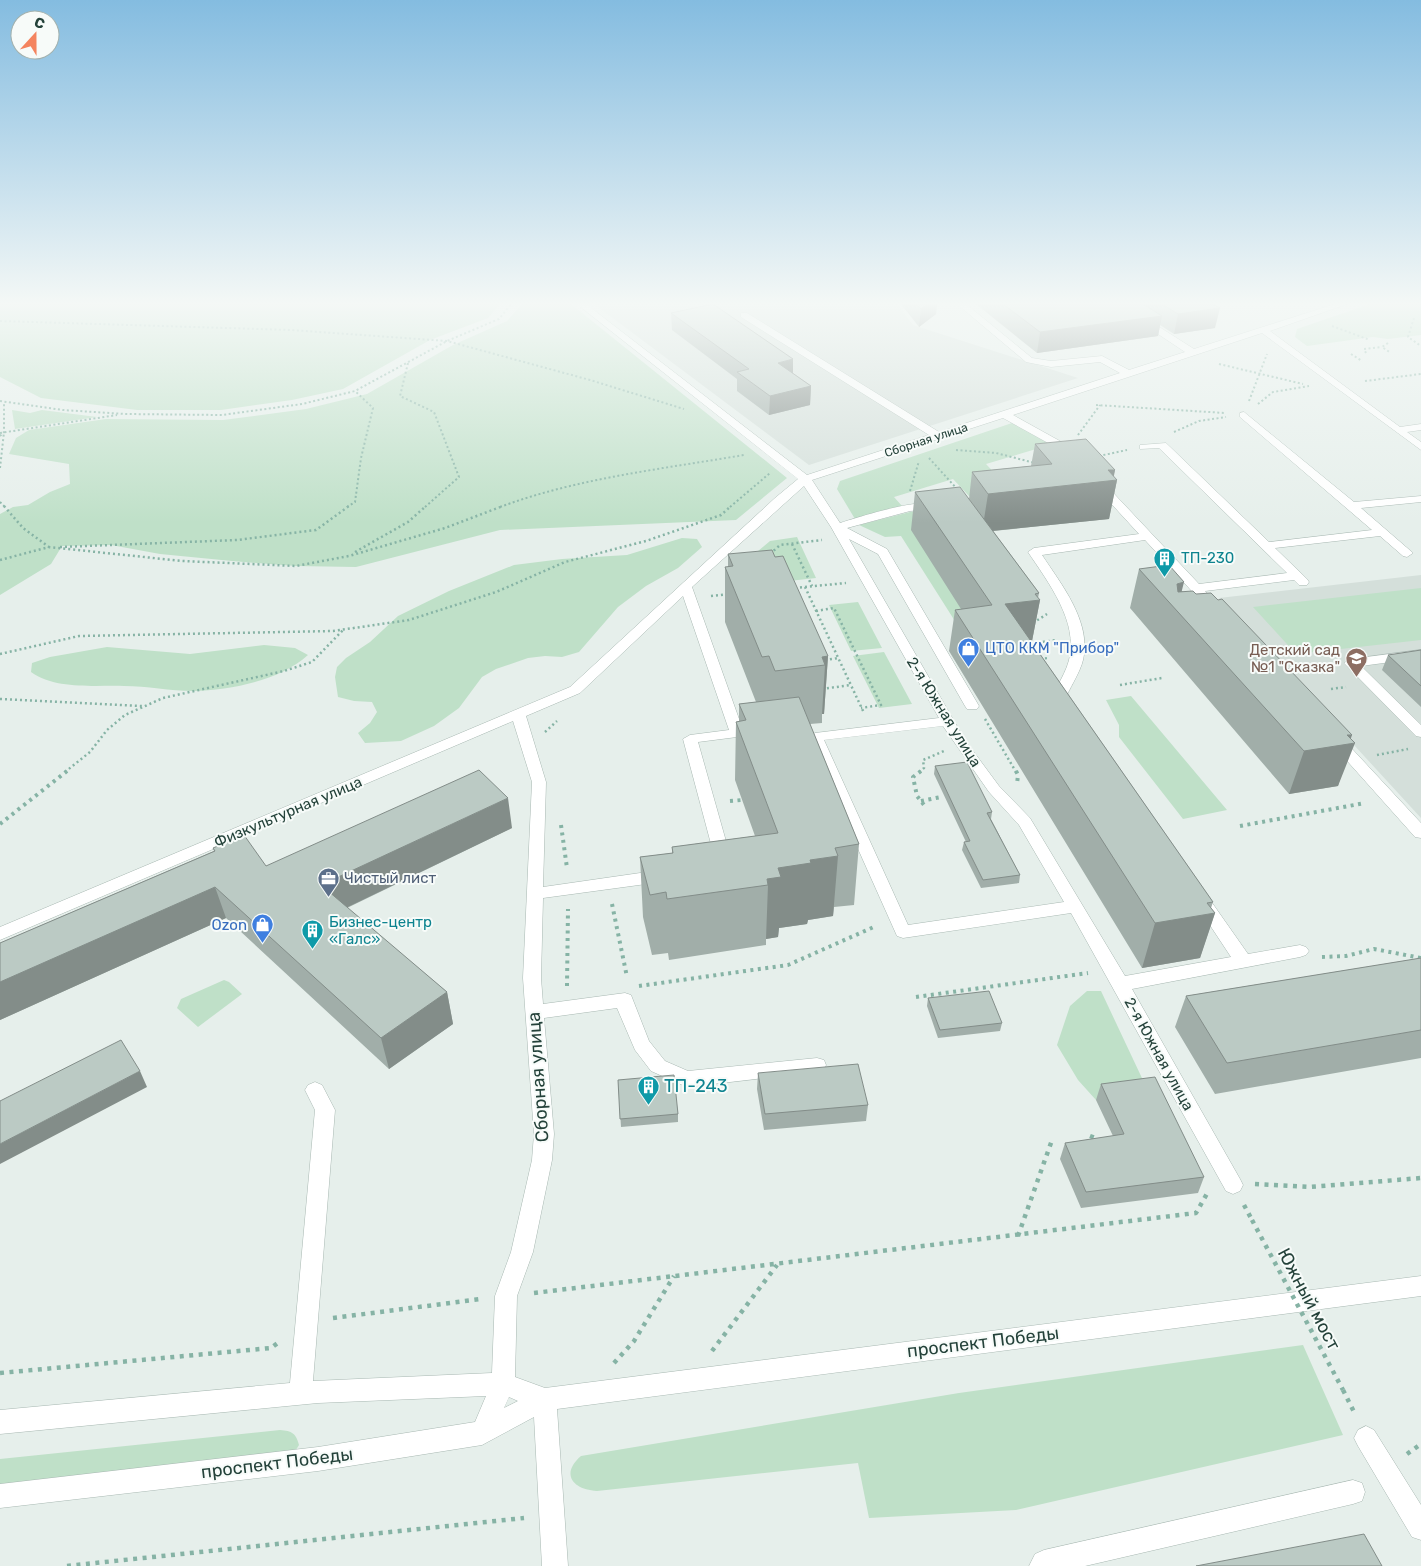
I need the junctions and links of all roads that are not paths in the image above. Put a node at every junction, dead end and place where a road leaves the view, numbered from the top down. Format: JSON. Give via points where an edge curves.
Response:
{"nodes":[{"id":1,"x":675,"y":377,"type":"edge"},
{"id":2,"x":844,"y":377,"type":"edge"},
{"id":3,"x":1118,"y":377,"type":"edge"},
{"id":4,"x":1327,"y":377,"type":"edge"},
{"id":5,"x":1004,"y":414,"type":"junction"},
{"id":6,"x":1244,"y":415,"type":"road end"},
{"id":7,"x":1421,"y":426,"type":"edge"},
{"id":8,"x":1398,"y":430,"type":"junction"},
{"id":9,"x":938,"y":436,"type":"junction"},
{"id":10,"x":1420,"y":445,"type":"edge"},
{"id":11,"x":1144,"y":447,"type":"road end"},
{"id":12,"x":805,"y":479,"type":"junction"},
{"id":13,"x":1421,"y":498,"type":"edge"},
{"id":14,"x":968,"y":502,"type":"edge"},
{"id":15,"x":1352,"y":506,"type":"junction"},
{"id":16,"x":837,"y":527,"type":"junction"},
{"id":17,"x":1382,"y":532,"type":"junction"},
{"id":18,"x":1149,"y":536,"type":"junction"},
{"id":19,"x":1266,"y":546,"type":"junction"},
{"id":20,"x":1407,"y":553,"type":"dead end"},
{"id":21,"x":686,"y":587,"type":"junction"},
{"id":22,"x":1196,"y":588,"type":"junction"},
{"id":23,"x":1226,"y":620,"type":"edge"},
{"id":24,"x":1421,"y":654,"type":"edge"},
{"id":25,"x":576,"y":690,"type":"joint"},
{"id":26,"x":972,"y":706,"type":"road end"},
{"id":27,"x":1421,"y":713,"type":"edge"},
{"id":28,"x":518,"y":714,"type":"junction"},
{"id":29,"x":1404,"y":716,"type":"junction"},
{"id":30,"x":1076,"y":719,"type":"edge"},
{"id":31,"x":947,"y":721,"type":"junction"},
{"id":32,"x":1328,"y":732,"type":"edge"},
{"id":33,"x":1421,"y":734,"type":"edge"},
{"id":34,"x":1421,"y":832,"type":"edge"},
{"id":35,"x":716,"y":869,"type":"edge"},
{"id":36,"x":680,"y":874,"type":"edge"},
{"id":37,"x":1192,"y":885,"type":"edge"},
{"id":38,"x":534,"y":894,"type":"junction"},
{"id":39,"x":1075,"y":906,"type":"junction"},
{"id":40,"x":0,"y":934,"type":"edge"},
{"id":41,"x":1300,"y":950,"type":"road end"},
{"id":42,"x":1244,"y":962,"type":"junction"},
{"id":43,"x":1116,"y":977,"type":"junction"},
{"id":44,"x":534,"y":1012,"type":"junction"},
{"id":45,"x":816,"y":1065,"type":"dead end"},
{"id":46,"x":315,"y":1090,"type":"dead end"},
{"id":47,"x":1233,"y":1185,"type":"road end"},
{"id":48,"x":1421,"y":1286,"type":"edge"},
{"id":49,"x":502,"y":1384,"type":"junction"},
{"id":50,"x":301,"y":1393,"type":"junction"},
{"id":51,"x":546,"y":1399,"type":"junction"},
{"id":52,"x":0,"y":1422,"type":"edge"},
{"id":53,"x":482,"y":1433,"type":"junction"},
{"id":54,"x":1366,"y":1438,"type":"dead end"},
{"id":55,"x":1353,"y":1492,"type":"dead end"},
{"id":56,"x":0,"y":1496,"type":"edge"},
{"id":57,"x":1421,"y":1528,"type":"edge"},
{"id":58,"x":555,"y":1566,"type":"edge"},
{"id":59,"x":1042,"y":1566,"type":"edge"}],
"edges":[{"from":1,"to":12,"type":"street","name":"2-я Южная улица"},
{"from":2,"to":9,"type":"street"},
{"from":3,"to":5,"type":"street","name":"Сборная улица"},
{"from":4,"to":8,"type":"street"},
{"from":5,"to":9,"type":"street","name":"Сборная улица"},
{"from":5,"to":18,"type":"street","via":[[1067,450]]},
{"from":6,"to":15,"type":"street"},
{"from":7,"to":8,"type":"street"},
{"from":8,"to":10,"type":"street"},
{"from":9,"to":12,"type":"street","name":"Сборная улица"},
{"from":11,"to":19,"type":"street","via":[[1162,445]]},
{"from":12,"to":16,"type":"street","name":"2-я Южная улица"},
{"from":12,"to":21,"type":"street","name":"Сборная улица"},
{"from":13,"to":15,"type":"street"},
{"from":14,"to":16,"type":"street","via":[[910,508]]},
{"from":15,"to":17,"type":"street"},
{"from":16,"to":26,"type":"street","via":[[883,552]]},
{"from":16,"to":31,"type":"street","name":"2-я Южная улица"},
{"from":17,"to":19,"type":"street"},
{"from":17,"to":20,"type":"street"},
{"from":18,"to":22,"type":"street"},
{"from":18,"to":30,"type":"street","via":[[1034,552],[1066,602],[1076,634],[1077,658],[1060,695]]},
{"from":19,"to":22,"type":"street","via":[[1300,579]]},
{"from":21,"to":25,"type":"street","name":"Сборная улица"},
{"from":21,"to":35,"type":"street","via":[[737,733],[690,739],[725,868]]},
{"from":22,"to":23,"type":"street"},
{"from":24,"to":29,"type":"street","via":[[1351,663]]},
{"from":25,"to":28,"type":"street","name":"Физкультурная улица"},
{"from":27,"to":29,"type":"street"},
{"from":28,"to":38,"type":"street","name":"Сборная улица","via":[[539,782]]},
{"from":28,"to":40,"type":"street","name":"Физкультурная улица"},
{"from":29,"to":33,"type":"street"},
{"from":31,"to":39,"type":"street","name":"2-я Южная улица","via":[[994,789],[1024,822]]},
{"from":31,"to":39,"type":"street","via":[[815,737],[902,932]]},
{"from":32,"to":34,"type":"street"},
{"from":36,"to":38,"type":"street"},
{"from":37,"to":42,"type":"street"},
{"from":38,"to":44,"type":"street","name":"Сборная улица"},
{"from":39,"to":43,"type":"street","name":"2-я Южная улица"},
{"from":41,"to":42,"type":"street"},
{"from":42,"to":43,"type":"street"},
{"from":43,"to":47,"type":"street","name":"2-я Южная улица"},
{"from":44,"to":45,"type":"street","via":[[626,1000],[627,1011],[642,1045],[658,1066],[687,1080]]},
{"from":44,"to":49,"type":"street","name":"Сборная улица","via":[[544,1134],[542,1160],[522,1252],[506,1296]]},
{"from":46,"to":50,"type":"street","via":[[325,1110]]},
{"from":48,"to":51,"type":"street","name":"проспект Победы"},
{"from":49,"to":50,"type":"street","name":"проспект Победы"},
{"from":49,"to":51,"type":"street","name":"проспект Победы"},
{"from":49,"to":53,"type":"street","name":"Сборная улица"},
{"from":50,"to":52,"type":"street","name":"проспект Победы"},
{"from":51,"to":53,"type":"street","name":"проспект Победы"},
{"from":51,"to":58,"type":"street"},
{"from":53,"to":56,"type":"street","name":"проспект Победы","via":[[318,1459]]},
{"from":54,"to":57,"type":"street"},
{"from":55,"to":59,"type":"street"}]}
